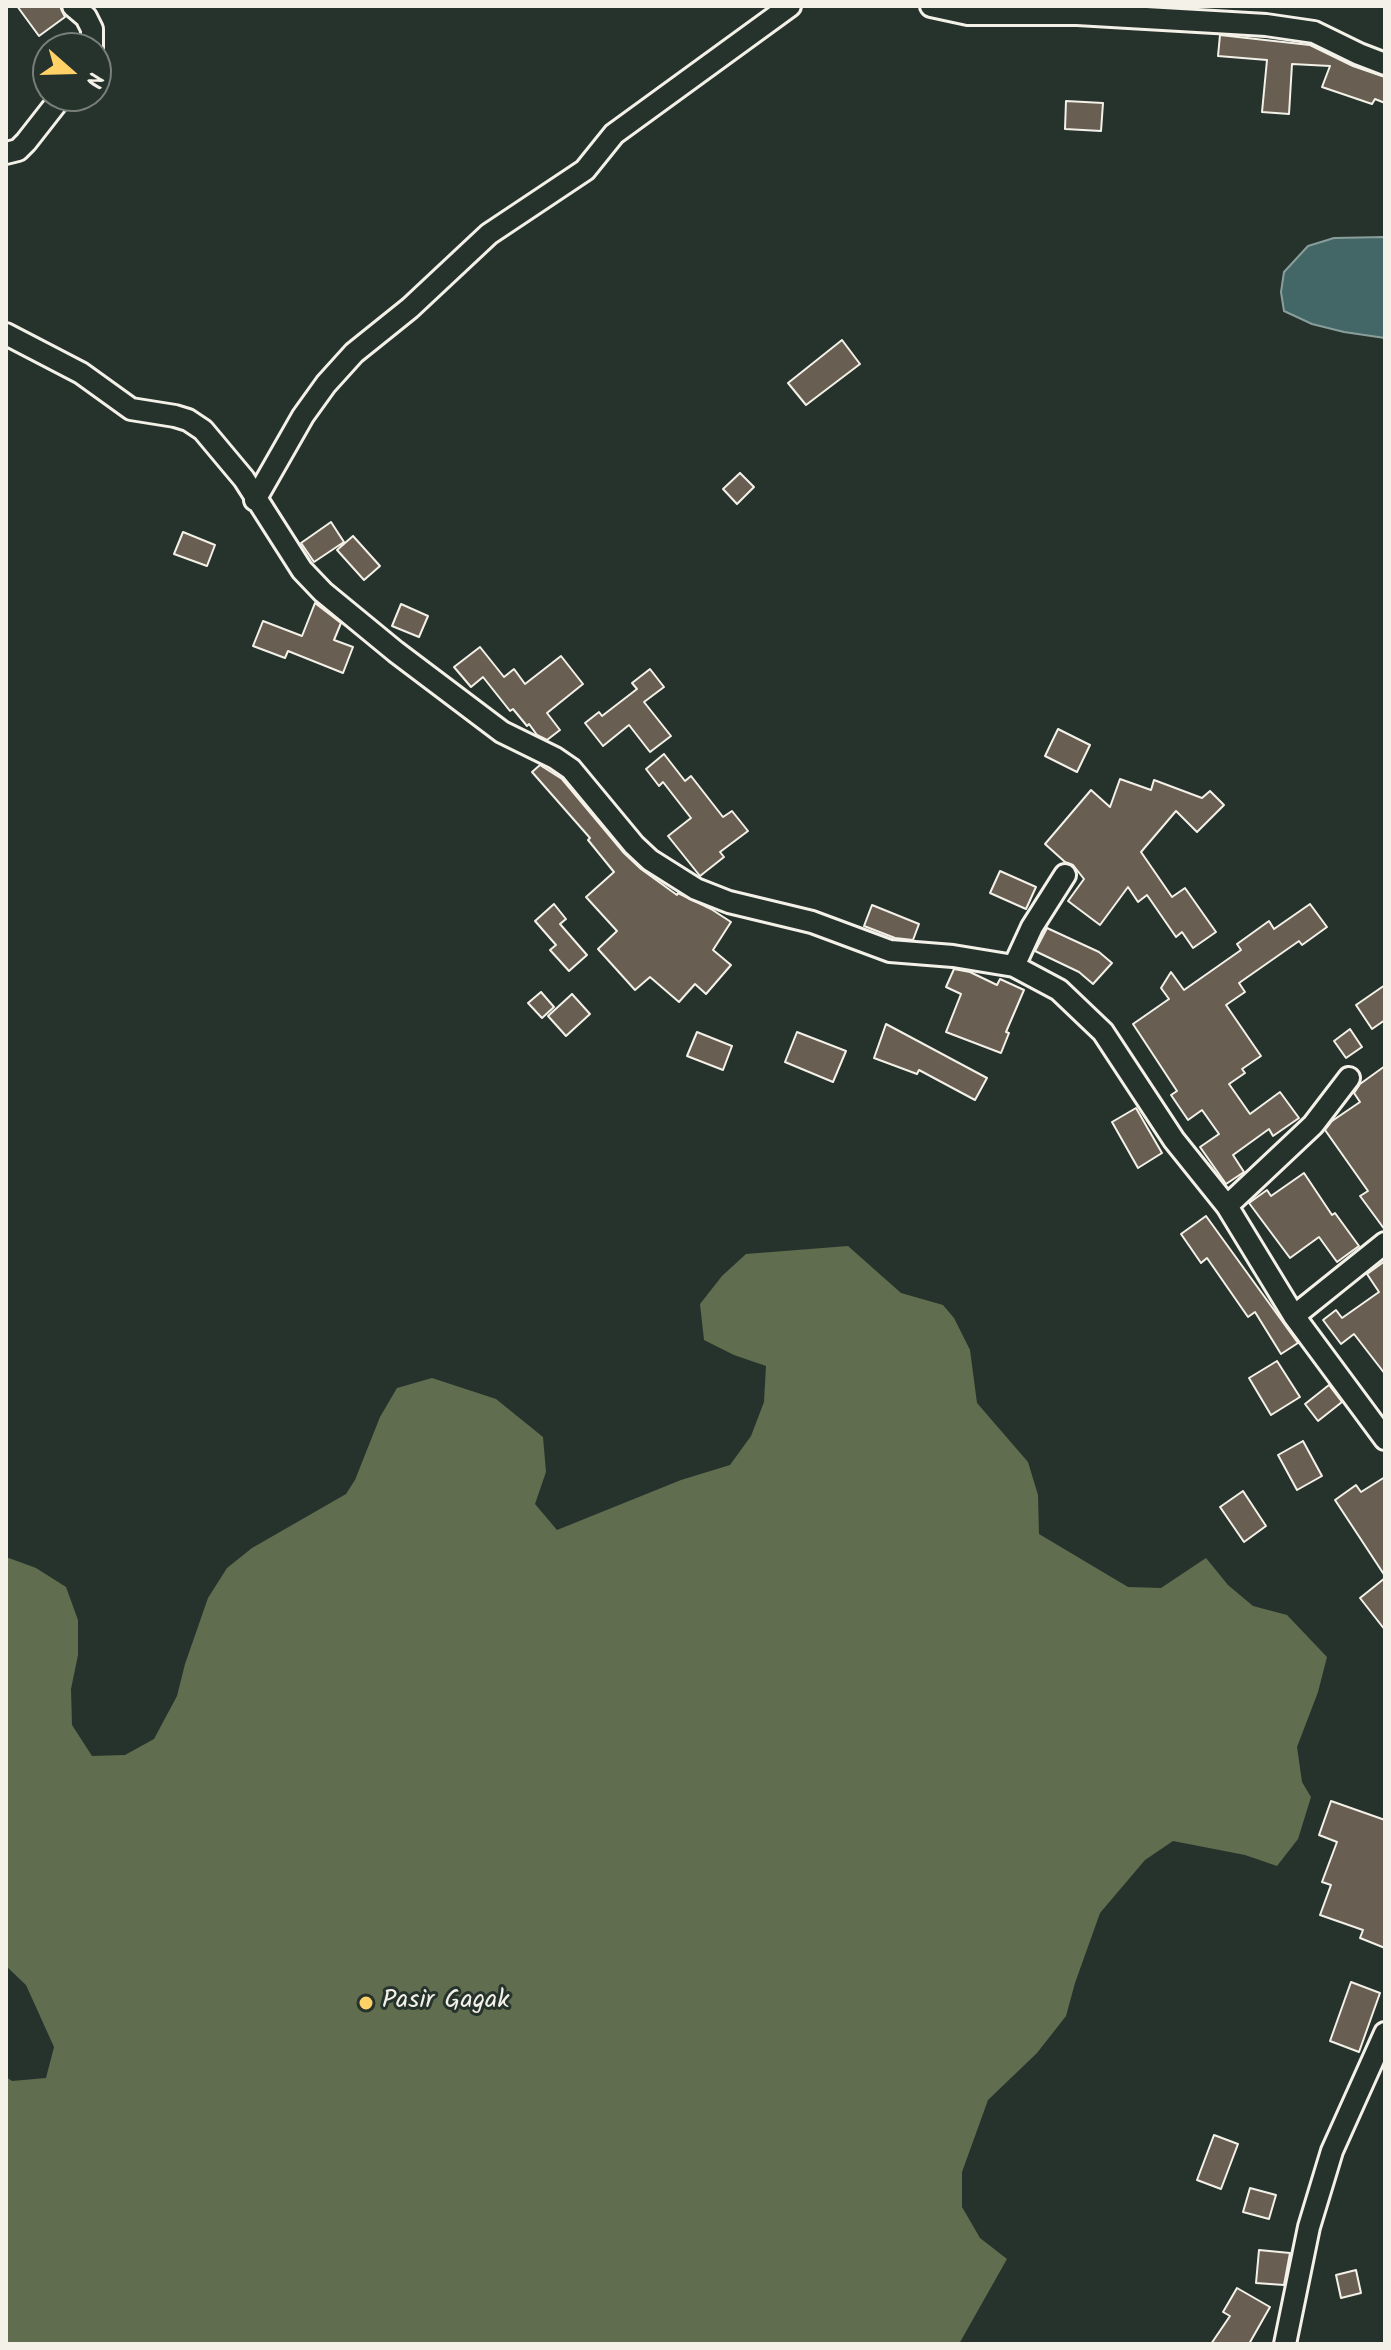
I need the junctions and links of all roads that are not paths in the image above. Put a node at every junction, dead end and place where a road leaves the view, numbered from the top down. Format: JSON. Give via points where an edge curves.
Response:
{"nodes":[{"id":1,"x":73,"y":6,"type":"edge"},
{"id":2,"x":790,"y":6,"type":"edge"},
{"id":3,"x":931,"y":6,"type":"edge"},
{"id":4,"x":92,"y":32,"type":"edge"},
{"id":5,"x":1385,"y":64,"type":"edge"},
{"id":6,"x":49,"y":112,"type":"edge"},
{"id":7,"x":6,"y":153,"type":"edge"},
{"id":8,"x":6,"y":334,"type":"edge"},
{"id":9,"x":255,"y":500,"type":"junction"},
{"id":10,"x":1065,"y":875,"type":"dead end"},
{"id":11,"x":1014,"y":966,"type":"junction"},
{"id":12,"x":1349,"y":1078,"type":"dead end"},
{"id":13,"x":1227,"y":1206,"type":"junction"},
{"id":14,"x":1385,"y":1243,"type":"edge"},
{"id":15,"x":1294,"y":1316,"type":"junction"},
{"id":16,"x":1385,"y":1439,"type":"edge"},
{"id":17,"x":1385,"y":2033,"type":"edge"},
{"id":18,"x":1285,"y":2344,"type":"edge"}],
"edges":[{"from":1,"to":4,"type":"street","via":[[86,17]]},
{"from":2,"to":9,"type":"street","via":[[614,134],[585,170],[489,234],[354,353],[303,416]]},
{"from":3,"to":5,"type":"street","via":[[968,14],[1077,14],[1266,25],[1314,32]]},
{"from":6,"to":7,"type":"street","via":[[18,150]]},
{"from":8,"to":9,"type":"street","via":[[81,373],[131,409],[188,420],[215,442]]},
{"from":9,"to":11,"type":"street","via":[[323,592],[502,732],[571,769],[634,845],[696,889],[890,951]]},
{"from":10,"to":11,"type":"street"},
{"from":11,"to":13,"type":"street","via":[[1059,990],[1103,1032],[1174,1140]]},
{"from":12,"to":13,"type":"street","via":[[1313,1125]]},
{"from":13,"to":15,"type":"street"},
{"from":14,"to":15,"type":"street"},
{"from":15,"to":16,"type":"street"},
{"from":17,"to":18,"type":"street","via":[[1332,2151],[1309,2227]]}]}
